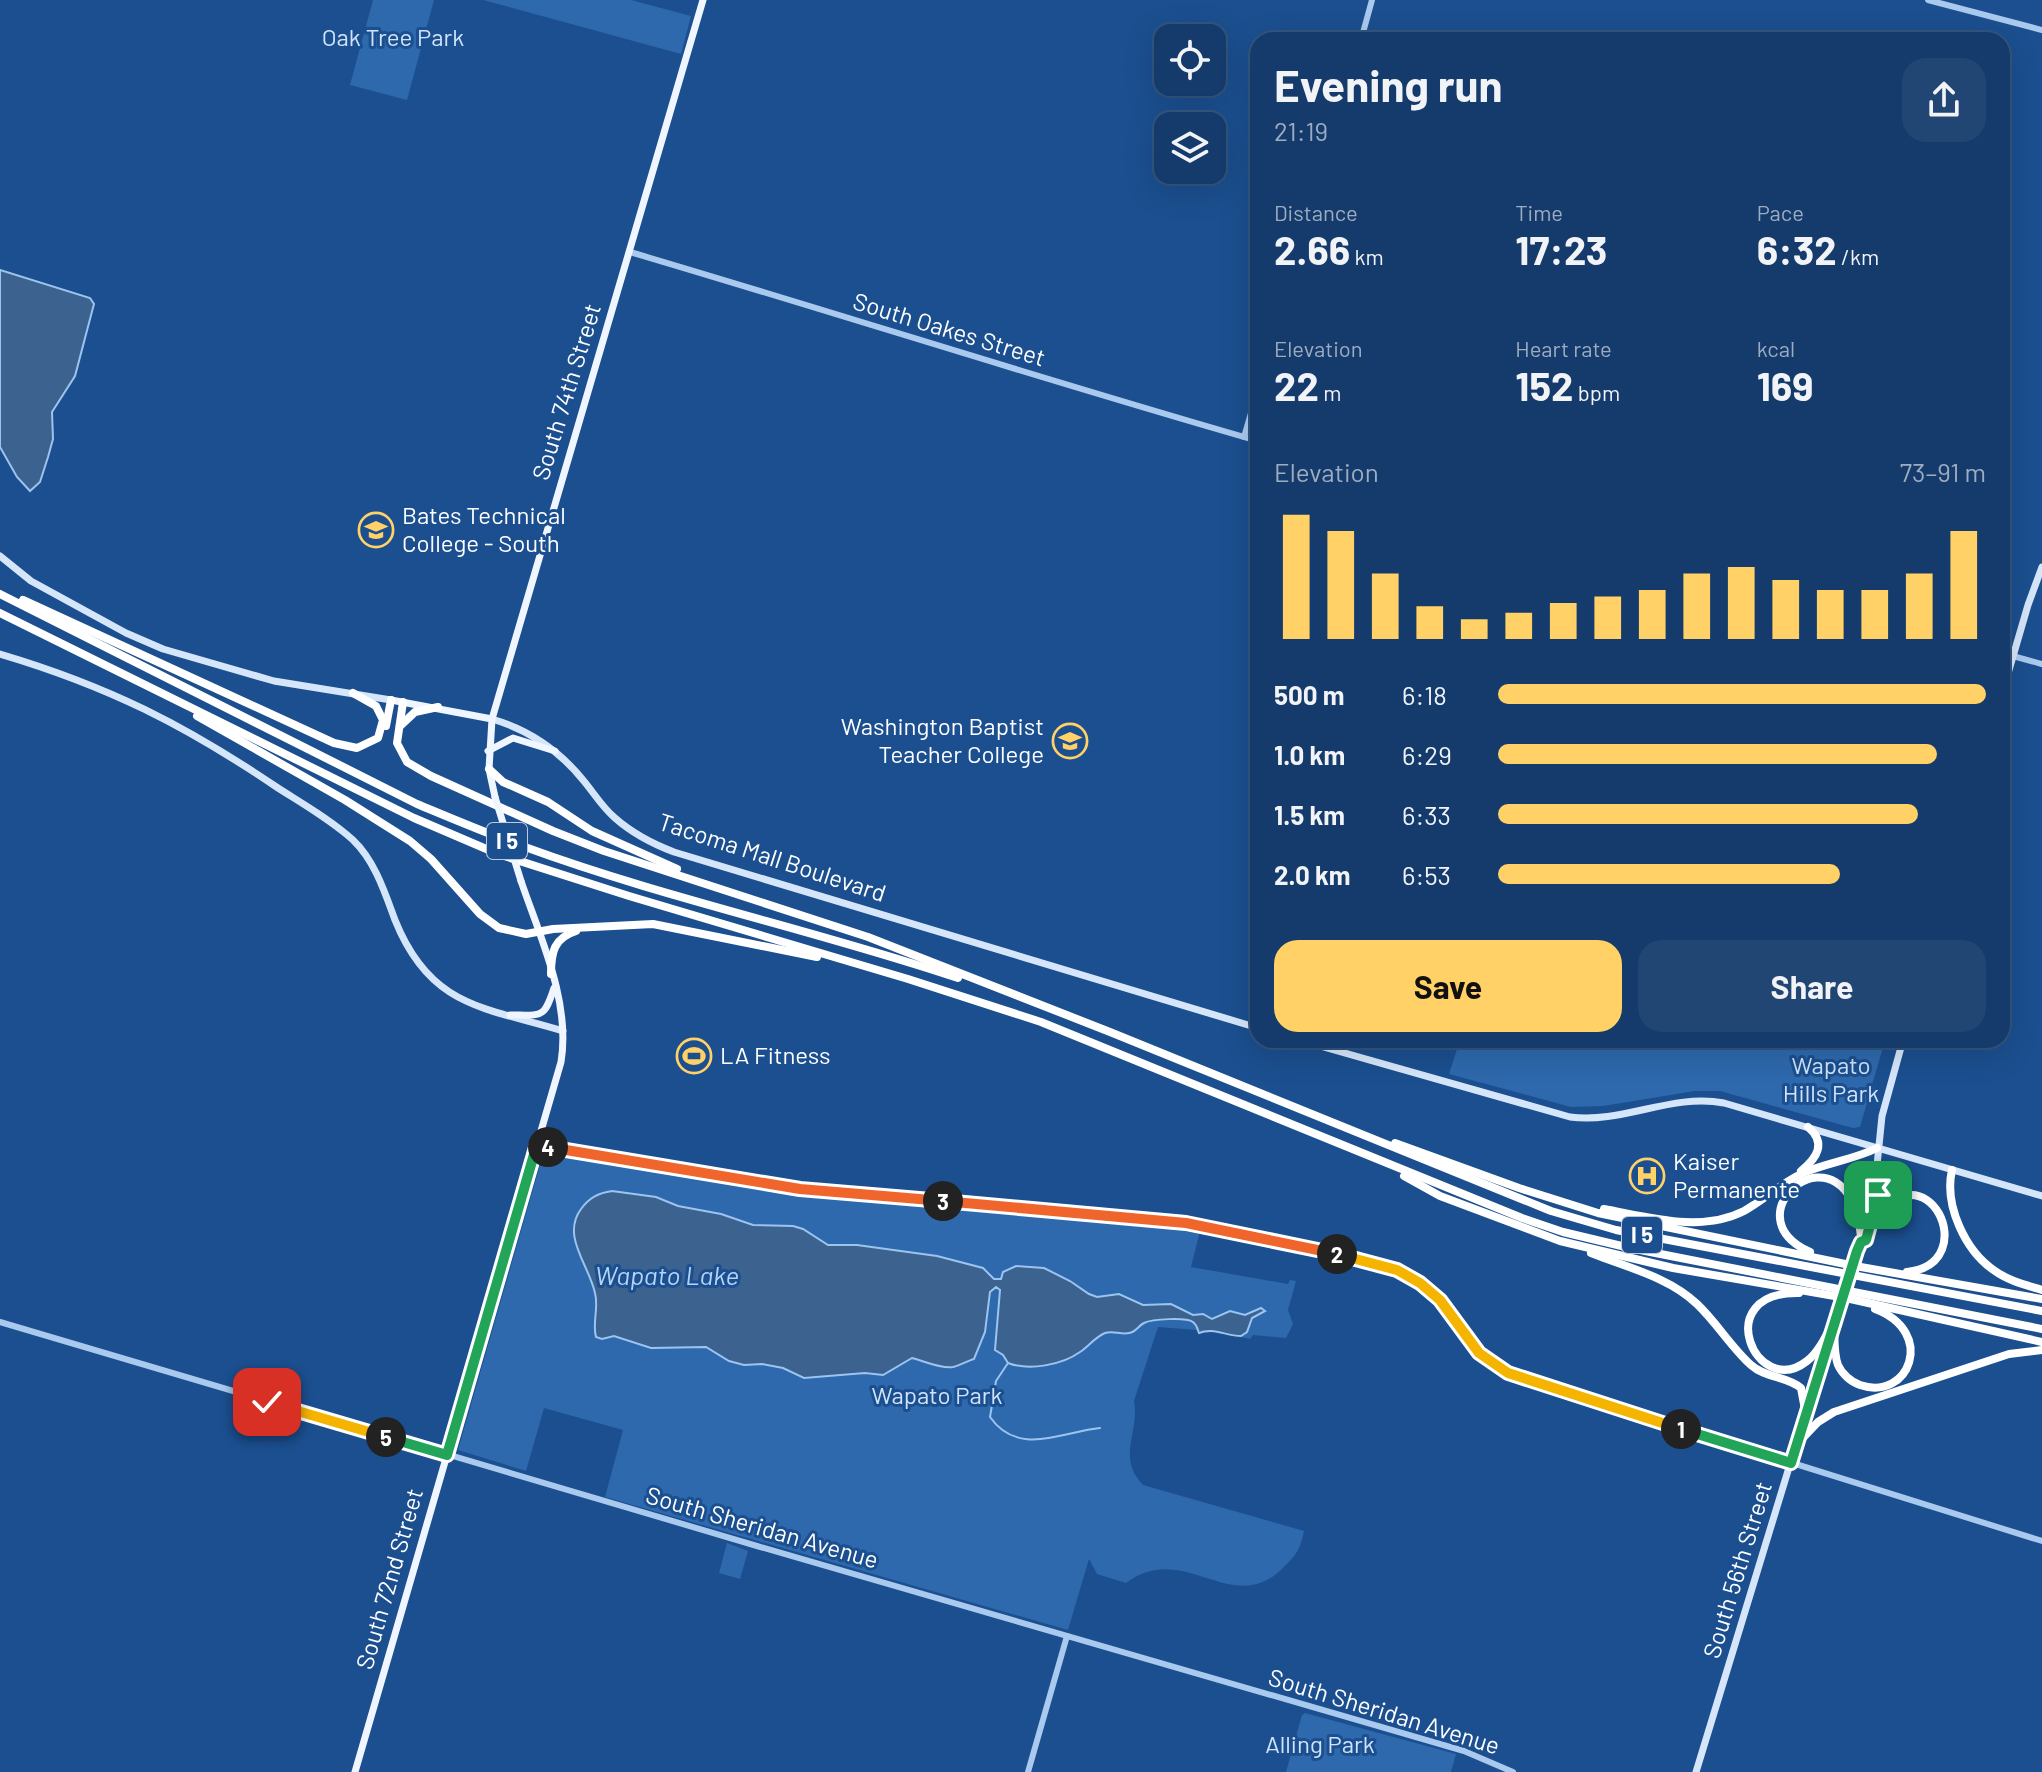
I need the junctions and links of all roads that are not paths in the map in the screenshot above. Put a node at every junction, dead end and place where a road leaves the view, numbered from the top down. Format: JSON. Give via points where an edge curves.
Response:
{"nodes":[{"id":1,"x":703,"y":0,"type":"edge"},
{"id":2,"x":1372,"y":0,"type":"edge"},
{"id":3,"x":1928,"y":0,"type":"edge"},
{"id":4,"x":2042,"y":30,"type":"edge"},
{"id":5,"x":1363,"y":32,"type":"edge"},
{"id":6,"x":630,"y":252,"type":"junction"},
{"id":7,"x":1250,"y":416,"type":"edge"},
{"id":8,"x":1244,"y":437,"type":"junction"},
{"id":9,"x":1250,"y":439,"type":"edge"},
{"id":10,"x":0,"y":556,"type":"edge"},
{"id":11,"x":2042,"y":567,"type":"edge"},
{"id":12,"x":0,"y":592,"type":"edge"},
{"id":13,"x":0,"y":613,"type":"edge"},
{"id":14,"x":0,"y":654,"type":"edge"},
{"id":15,"x":2010,"y":655,"type":"edge"},
{"id":16,"x":2013,"y":656,"type":"junction"},
{"id":17,"x":2042,"y":664,"type":"edge"},
{"id":18,"x":2010,"y":666,"type":"edge"},
{"id":19,"x":148,"y":687,"type":"junction"},
{"id":20,"x":353,"y":693,"type":"junction"},
{"id":21,"x":391,"y":700,"type":"junction"},
{"id":22,"x":403,"y":702,"type":"junction"},
{"id":23,"x":438,"y":707,"type":"junction"},
{"id":24,"x":492,"y":719,"type":"junction"},
{"id":25,"x":398,"y":734,"type":"junction"},
{"id":26,"x":378,"y":738,"type":"junction"},
{"id":27,"x":488,"y":751,"type":"junction"},
{"id":28,"x":555,"y":751,"type":"junction"},
{"id":29,"x":489,"y":769,"type":"junction"},
{"id":30,"x":495,"y":797,"type":"joint"},
{"id":31,"x":738,"y":893,"type":"junction"},
{"id":32,"x":597,"y":926,"type":"junction"},
{"id":33,"x":538,"y":932,"type":"junction"},
{"id":34,"x":875,"y":969,"type":"junction"},
{"id":35,"x":551,"y":974,"type":"junction"},
{"id":36,"x":555,"y":985,"type":"junction"},
{"id":37,"x":1046,"y":1008,"type":"junction"},
{"id":38,"x":510,"y":1015,"type":"junction"},
{"id":39,"x":1250,"y":1026,"type":"edge"},
{"id":40,"x":563,"y":1031,"type":"junction"},
{"id":41,"x":1327,"y":1048,"type":"edge"},
{"id":42,"x":1901,"y":1048,"type":"edge"},
{"id":43,"x":1262,"y":1093,"type":"junction"},
{"id":44,"x":1808,"y":1127,"type":"junction"},
{"id":45,"x":537,"y":1144,"type":"junction"},
{"id":46,"x":1877,"y":1148,"type":"junction"},
{"id":47,"x":1375,"y":1160,"type":"junction"},
{"id":48,"x":1952,"y":1170,"type":"junction"},
{"id":49,"x":1875,"y":1185,"type":"junction"},
{"id":50,"x":1776,"y":1188,"type":"junction"},
{"id":51,"x":1530,"y":1192,"type":"junction"},
{"id":52,"x":2041,"y":1193,"type":"edge"},
{"id":53,"x":1871,"y":1224,"type":"junction"},
{"id":54,"x":1861,"y":1239,"type":"junction"},
{"id":55,"x":1560,"y":1241,"type":"junction"},
{"id":56,"x":1841,"y":1262,"type":"junction"},
{"id":57,"x":1855,"y":1266,"type":"junction"},
{"id":58,"x":2042,"y":1290,"type":"edge"},
{"id":59,"x":1835,"y":1296,"type":"junction"},
{"id":60,"x":1846,"y":1298,"type":"junction"},
{"id":61,"x":2042,"y":1299,"type":"edge"},
{"id":62,"x":2042,"y":1311,"type":"edge"},
{"id":63,"x":1834,"y":1320,"type":"junction"},
{"id":64,"x":0,"y":1322,"type":"edge"},
{"id":65,"x":2042,"y":1329,"type":"edge"},
{"id":66,"x":2042,"y":1342,"type":"edge"},
{"id":67,"x":2042,"y":1350,"type":"edge"},
{"id":68,"x":1806,"y":1415,"type":"junction"},
{"id":69,"x":1797,"y":1444,"type":"junction"},
{"id":70,"x":447,"y":1455,"type":"junction"},
{"id":71,"x":1791,"y":1463,"type":"junction"},
{"id":72,"x":2042,"y":1541,"type":"edge"},
{"id":73,"x":1067,"y":1636,"type":"junction"},
{"id":74,"x":355,"y":1772,"type":"edge"},
{"id":75,"x":1028,"y":1772,"type":"edge"},
{"id":76,"x":1513,"y":1772,"type":"edge"},
{"id":77,"x":1696,"y":1772,"type":"edge"}],
"edges":[{"from":1,"to":6,"type":"main road","name":"South 74th Street"},
{"from":2,"to":5,"type":"street"},
{"from":3,"to":4,"type":"street"},
{"from":6,"to":8,"type":"street","name":"South Oakes Street"},
{"from":6,"to":24,"type":"main road","name":"South 74th Street"},
{"from":7,"to":8,"type":"street"},
{"from":8,"to":9,"type":"street","name":"South Oakes Street"},
{"from":10,"to":20,"type":"main road","name":"Tacoma Mall Boulevard","via":[[31,581],[163,649],[274,681]]},
{"from":11,"to":16,"type":"main road"},
{"from":12,"to":26,"type":"highway","via":[[338,745],[357,748]]},
{"from":12,"to":37,"type":"highway","number":"I 5","via":[[475,829]]},
{"from":13,"to":19,"type":"highway","number":"I 5"},
{"from":14,"to":38,"type":"main road","via":[[70,676],[149,710],[223,751],[334,826],[369,860],[410,953],[426,975],[458,999]]},
{"from":15,"to":16,"type":"street"},
{"from":16,"to":17,"type":"street"},
{"from":16,"to":18,"type":"main road"},
{"from":19,"to":33,"type":"highway","via":[[401,835],[495,926]]},
{"from":19,"to":34,"type":"highway","number":"I 5","via":[[498,854]]},
{"from":20,"to":21,"type":"main road","name":"Tacoma Mall Boulevard"},
{"from":20,"to":26,"type":"highway","via":[[382,715]]},
{"from":21,"to":22,"type":"main road","name":"Tacoma Mall Boulevard"},
{"from":21,"to":26,"type":"highway"},
{"from":22,"to":23,"type":"main road","name":"Tacoma Mall Boulevard"},
{"from":22,"to":25,"type":"highway"},
{"from":23,"to":24,"type":"main road","name":"Tacoma Mall Boulevard"},
{"from":23,"to":25,"type":"highway","via":[[412,714]]},
{"from":24,"to":27,"type":"main road","name":"South 74th Street"},
{"from":24,"to":28,"type":"main road","name":"Tacoma Mall Boulevard","via":[[523,729]]},
{"from":25,"to":31,"type":"highway","via":[[401,755],[431,776],[591,846]]},
{"from":27,"to":28,"type":"main road","via":[[513,738]]},
{"from":27,"to":29,"type":"main road","name":"South 74th Street"},
{"from":28,"to":39,"type":"main road","name":"Tacoma Mall Boulevard","via":[[614,818],[674,852]]},
{"from":29,"to":30,"type":"main road","name":"South 74th Street"},
{"from":29,"to":31,"type":"highway","via":[[592,831]]},
{"from":30,"to":33,"type":"main road","name":"South 72nd Street","bridge":true},
{"from":31,"to":37,"type":"highway","via":[[868,937]]},
{"from":32,"to":33,"type":"highway"},
{"from":32,"to":34,"type":"highway","via":[[667,925]]},
{"from":32,"to":35,"type":"highway","via":[[559,940]]},
{"from":33,"to":35,"type":"main road","name":"South 72nd Street"},
{"from":34,"to":47,"type":"highway","number":"I 5","via":[[1102,1045]]},
{"from":35,"to":36,"type":"main road","name":"South 72nd Street"},
{"from":36,"to":38,"type":"main road","via":[[542,1012]]},
{"from":36,"to":40,"type":"main road","name":"South 72nd Street"},
{"from":37,"to":43,"type":"highway","number":"I 5"},
{"from":38,"to":40,"type":"main road"},
{"from":40,"to":45,"type":"main road","name":"South 72nd Street","via":[[559,1071]]},
{"from":41,"to":44,"type":"main road","via":[[1564,1116],[1606,1117],[1700,1100]]},
{"from":42,"to":46,"type":"main road","name":"South 56th Street"},
{"from":43,"to":51,"type":"highway"},
{"from":43,"to":62,"type":"highway","number":"I 5","via":[[1586,1222]]},
{"from":44,"to":46,"type":"main road"},
{"from":44,"to":50,"type":"highway","via":[[1818,1136],[1817,1154]]},
{"from":45,"to":70,"type":"main road","name":"South 72nd Street"},
{"from":45,"to":71,"type":"street","via":[[819,1191],[1197,1224],[1385,1266],[1431,1292],[1476,1349],[1508,1373]]},
{"from":46,"to":48,"type":"main road"},
{"from":46,"to":49,"type":"main road","name":"South 56th Street"},
{"from":46,"to":50,"type":"highway"},
{"from":47,"to":55,"type":"highway","via":[[1440,1196]]},
{"from":47,"to":65,"type":"highway","number":"I 5","via":[[1592,1240]]},
{"from":48,"to":52,"type":"main road"},
{"from":48,"to":58,"type":"highway","via":[[1951,1197],[1972,1249],[1998,1274]]},
{"from":49,"to":53,"type":"main road","name":"South 56th Street","via":[[1879,1189]]},
{"from":49,"to":54,"type":"main road","name":"South 56th Street"},
{"from":50,"to":51,"type":"highway","via":[[1740,1212],[1704,1222],[1637,1215]]},
{"from":51,"to":56,"type":"highway","via":[[1611,1216]]},
{"from":53,"to":54,"type":"main road","name":"South 56th Street","via":[[1866,1240]]},
{"from":53,"to":57,"type":"highway","via":[[1890,1201],[1913,1196],[1938,1210],[1945,1235],[1936,1256],[1916,1271]]},
{"from":54,"to":56,"type":"highway","via":[[1853,1200],[1836,1183],[1808,1178],[1787,1194],[1780,1215],[1785,1233],[1806,1251]]},
{"from":54,"to":63,"type":"main road","name":"South 56th Street","bridge":true},
{"from":55,"to":59,"type":"highway","via":[[1673,1268]]},
{"from":55,"to":68,"type":"highway","via":[[1687,1295],[1751,1366],[1801,1388]]},
{"from":56,"to":57,"type":"highway"},
{"from":57,"to":61,"type":"highway"},
{"from":59,"to":60,"type":"highway"},
{"from":59,"to":63,"type":"highway","via":[[1795,1293],[1768,1298],[1753,1312],[1748,1338],[1760,1359],[1778,1368],[1794,1368],[1815,1353]]},
{"from":60,"to":63,"type":"highway","via":[[1890,1316],[1906,1331],[1911,1354],[1902,1375],[1877,1388],[1849,1379],[1837,1362]]},
{"from":60,"to":66,"type":"highway"},
{"from":63,"to":68,"type":"main road","name":"South 56th Street"},
{"from":64,"to":70,"type":"street","name":"South Sheridan Avenue"},
{"from":67,"to":69,"type":"highway","via":[[2009,1354],[1834,1412]]},
{"from":68,"to":69,"type":"main road","name":"South 56th Street"},
{"from":69,"to":71,"type":"main road","name":"South 56th Street"},
{"from":70,"to":73,"type":"street","name":"South Sheridan Avenue"},
{"from":70,"to":74,"type":"main road","name":"South 72nd Street"},
{"from":71,"to":72,"type":"street"},
{"from":71,"to":77,"type":"main road","name":"South 56th Street"},
{"from":73,"to":75,"type":"street"},
{"from":73,"to":76,"type":"street","name":"South Sheridan Avenue","via":[[1464,1751]]}]}
